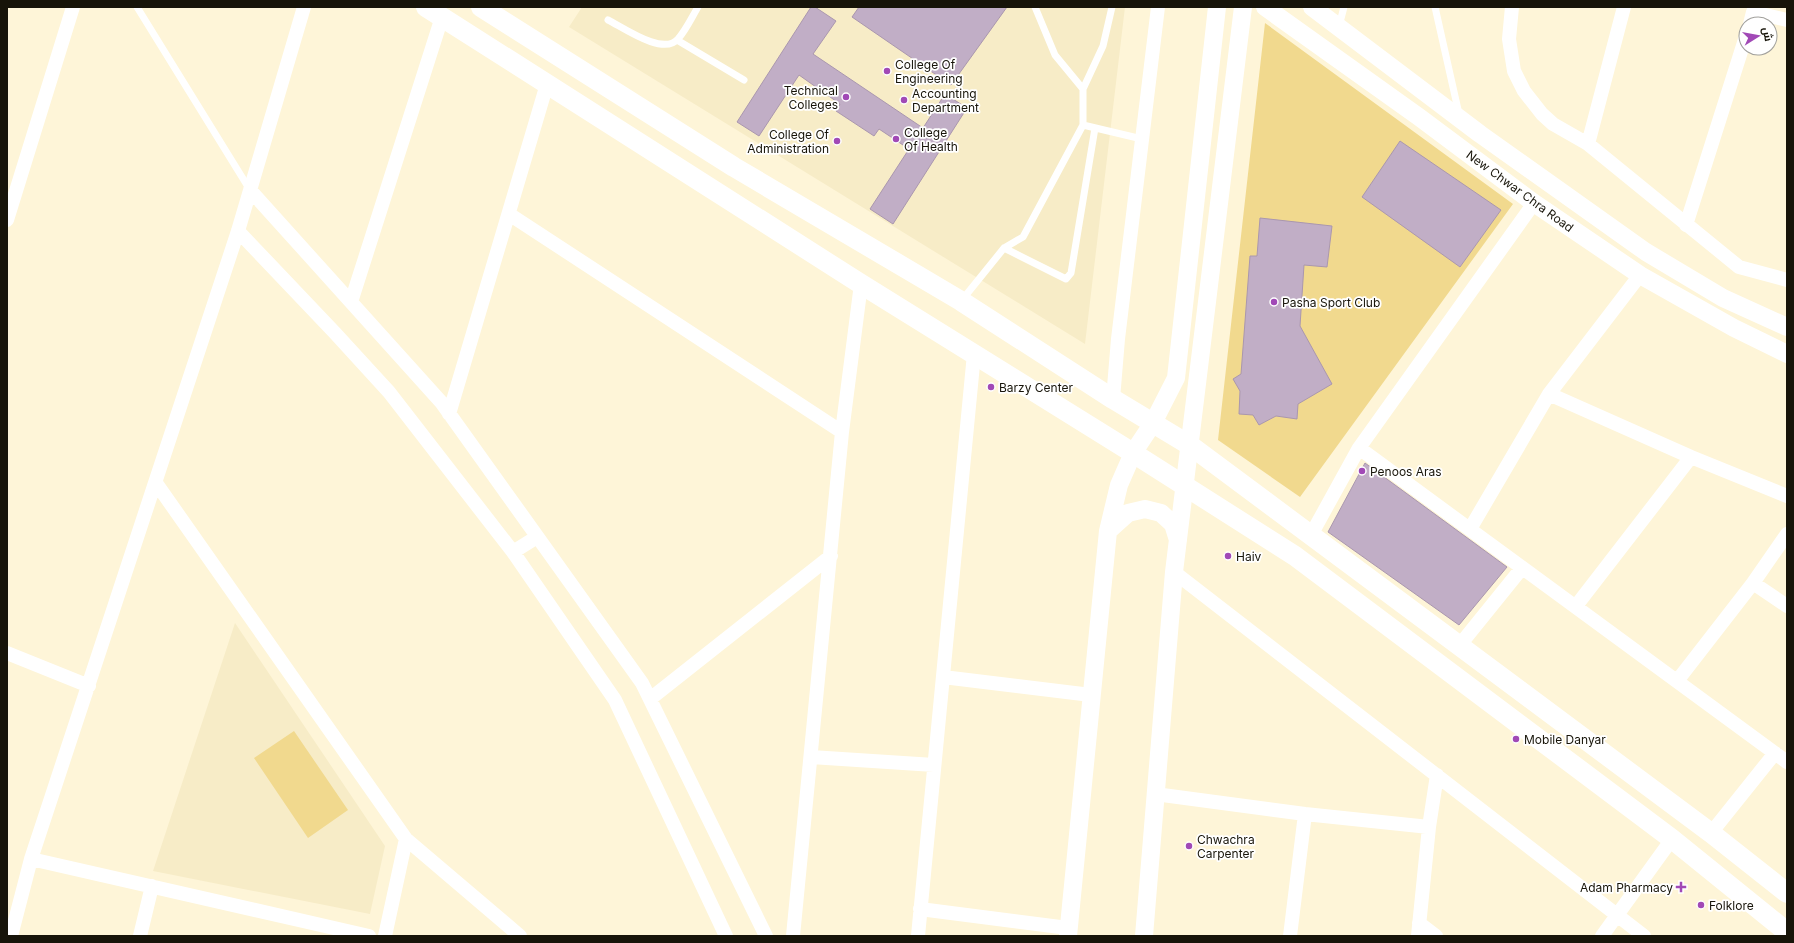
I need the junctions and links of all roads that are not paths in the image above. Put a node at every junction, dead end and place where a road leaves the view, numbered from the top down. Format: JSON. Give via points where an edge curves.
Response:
{"nodes":[{"id":1,"x":74,"y":7,"type":"edge"},
{"id":2,"x":137,"y":7,"type":"edge"},
{"id":3,"x":304,"y":7,"type":"edge"},
{"id":4,"x":481,"y":7,"type":"edge"},
{"id":5,"x":698,"y":7,"type":"edge"},
{"id":6,"x":1035,"y":7,"type":"edge"},
{"id":7,"x":1112,"y":7,"type":"edge"},
{"id":8,"x":1158,"y":7,"type":"edge"},
{"id":9,"x":1217,"y":7,"type":"edge"},
{"id":10,"x":1244,"y":7,"type":"edge"},
{"id":11,"x":1265,"y":7,"type":"edge"},
{"id":12,"x":1312,"y":7,"type":"edge"},
{"id":13,"x":1344,"y":7,"type":"edge"},
{"id":14,"x":1435,"y":7,"type":"edge"},
{"id":15,"x":1512,"y":7,"type":"edge"},
{"id":16,"x":1624,"y":7,"type":"edge"},
{"id":17,"x":434,"y":12,"type":"edge"},
{"id":18,"x":1752,"y":16,"type":"edge"},
{"id":19,"x":1770,"y":16,"type":"edge"},
{"id":20,"x":608,"y":20,"type":"dead end"},
{"id":21,"x":1339,"y":26,"type":"junction"},
{"id":22,"x":677,"y":40,"type":"junction"},
{"id":23,"x":1740,"y":56,"type":"edge"},
{"id":24,"x":744,"y":80,"type":"dead end"},
{"id":25,"x":547,"y":84,"type":"junction"},
{"id":26,"x":1083,"y":89,"type":"junction"},
{"id":27,"x":1460,"y":119,"type":"junction"},
{"id":28,"x":1083,"y":125,"type":"junction"},
{"id":29,"x":1095,"y":128,"type":"junction"},
{"id":30,"x":1142,"y":139,"type":"junction"},
{"id":31,"x":1588,"y":144,"type":"junction"},
{"id":32,"x":250,"y":190,"type":"junction"},
{"id":33,"x":1534,"y":203,"type":"junction"},
{"id":34,"x":509,"y":214,"type":"junction"},
{"id":35,"x":7,"y":220,"type":"edge"},
{"id":36,"x":1686,"y":225,"type":"junction"},
{"id":37,"x":238,"y":231,"type":"junction"},
{"id":38,"x":1004,"y":248,"type":"junction"},
{"id":39,"x":1640,"y":275,"type":"junction"},
{"id":40,"x":1787,"y":280,"type":"edge"},
{"id":41,"x":861,"y":284,"type":"junction"},
{"id":42,"x":961,"y":301,"type":"junction"},
{"id":43,"x":351,"y":302,"type":"junction"},
{"id":44,"x":1787,"y":327,"type":"edge"},
{"id":45,"x":974,"y":354,"type":"junction"},
{"id":46,"x":1787,"y":354,"type":"edge"},
{"id":47,"x":1549,"y":394,"type":"junction"},
{"id":48,"x":1113,"y":399,"type":"junction"},
{"id":49,"x":449,"y":414,"type":"junction"},
{"id":50,"x":1153,"y":422,"type":"junction"},
{"id":51,"x":842,"y":432,"type":"junction"},
{"id":52,"x":1191,"y":446,"type":"junction"},
{"id":53,"x":1359,"y":448,"type":"junction"},
{"id":54,"x":1133,"y":452,"type":"junction"},
{"id":55,"x":1691,"y":457,"type":"junction"},
{"id":56,"x":156,"y":483,"type":"junction"},
{"id":57,"x":1185,"y":487,"type":"junction"},
{"id":58,"x":1787,"y":496,"type":"edge"},
{"id":59,"x":1470,"y":530,"type":"junction"},
{"id":60,"x":1108,"y":531,"type":"junction"},
{"id":61,"x":1787,"y":534,"type":"edge"},
{"id":62,"x":1311,"y":535,"type":"junction"},
{"id":63,"x":537,"y":537,"type":"junction"},
{"id":64,"x":1178,"y":540,"type":"junction"},
{"id":65,"x":513,"y":552,"type":"junction"},
{"id":66,"x":831,"y":556,"type":"junction"},
{"id":67,"x":1522,"y":568,"type":"junction"},
{"id":68,"x":1174,"y":572,"type":"junction"},
{"id":69,"x":1753,"y":583,"type":"junction"},
{"id":70,"x":1576,"y":606,"type":"junction"},
{"id":71,"x":1787,"y":606,"type":"edge"},
{"id":72,"x":1459,"y":646,"type":"junction"},
{"id":73,"x":7,"y":653,"type":"edge"},
{"id":74,"x":943,"y":677,"type":"junction"},
{"id":75,"x":1677,"y":681,"type":"junction"},
{"id":76,"x":89,"y":686,"type":"junction"},
{"id":77,"x":1091,"y":695,"type":"junction"},
{"id":78,"x":650,"y":699,"type":"junction"},
{"id":79,"x":1775,"y":753,"type":"junction"},
{"id":80,"x":811,"y":757,"type":"junction"},
{"id":81,"x":1787,"y":762,"type":"edge"},
{"id":82,"x":934,"y":765,"type":"junction"},
{"id":83,"x":1437,"y":775,"type":"junction"},
{"id":84,"x":1155,"y":794,"type":"junction"},
{"id":85,"x":1305,"y":814,"type":"junction"},
{"id":86,"x":1428,"y":827,"type":"junction"},
{"id":87,"x":1711,"y":833,"type":"junction"},
{"id":88,"x":406,"y":839,"type":"junction"},
{"id":89,"x":1672,"y":839,"type":"junction"},
{"id":90,"x":31,"y":859,"type":"junction"},
{"id":91,"x":152,"y":886,"type":"junction"},
{"id":92,"x":1787,"y":893,"type":"edge"},
{"id":93,"x":920,"y":909,"type":"junction"},
{"id":94,"x":1618,"y":916,"type":"junction"},
{"id":95,"x":501,"y":929,"type":"edge"},
{"id":96,"x":1418,"y":930,"type":"edge"},
{"id":97,"x":1068,"y":932,"type":"edge"},
{"id":98,"x":1787,"y":932,"type":"edge"},
{"id":99,"x":11,"y":936,"type":"edge"},
{"id":100,"x":140,"y":936,"type":"edge"},
{"id":101,"x":369,"y":936,"type":"edge"},
{"id":102,"x":385,"y":936,"type":"edge"},
{"id":103,"x":520,"y":936,"type":"edge"},
{"id":104,"x":726,"y":936,"type":"edge"},
{"id":105,"x":766,"y":936,"type":"edge"},
{"id":106,"x":793,"y":936,"type":"edge"},
{"id":107,"x":918,"y":936,"type":"edge"},
{"id":108,"x":1144,"y":936,"type":"edge"},
{"id":109,"x":1290,"y":936,"type":"edge"},
{"id":110,"x":1436,"y":936,"type":"edge"},
{"id":111,"x":1602,"y":936,"type":"edge"},
{"id":112,"x":1644,"y":936,"type":"edge"}],
"edges":[{"from":1,"to":35,"type":"street"},
{"from":2,"to":32,"type":"lane"},
{"from":3,"to":32,"type":"street"},
{"from":4,"to":42,"type":"main road","via":[[734,167]]},
{"from":5,"to":22,"type":"lane"},
{"from":6,"to":26,"type":"lane","via":[[1055,55]]},
{"from":7,"to":26,"type":"lane","via":[[1103,46]]},
{"from":8,"to":30,"type":"street"},
{"from":9,"to":50,"type":"street","via":[[1176,378]]},
{"from":10,"to":52,"type":"street"},
{"from":11,"to":33,"type":"street","name":"New Chwar Chra Road"},
{"from":12,"to":21,"type":"street","name":"New Chwar Chra Road"},
{"from":13,"to":21,"type":"lane"},
{"from":14,"to":27,"type":"lane"},
{"from":15,"to":31,"type":"street","via":[[1510,55],[1514,71],[1524,91],[1553,124]]},
{"from":16,"to":31,"type":"street"},
{"from":17,"to":25,"type":"main road"},
{"from":17,"to":43,"type":"street"},
{"from":18,"to":19,"type":"street","via":[[1753,12]]},
{"from":20,"to":22,"type":"lane","via":[[654,43],[667,45]]},
{"from":21,"to":27,"type":"street","name":"New Chwar Chra Road"},
{"from":22,"to":24,"type":"lane"},
{"from":23,"to":36,"type":"street"},
{"from":25,"to":34,"type":"street"},
{"from":25,"to":41,"type":"main road"},
{"from":26,"to":28,"type":"lane"},
{"from":27,"to":44,"type":"street","name":"New Chwar Chra Road","via":[[1646,252],[1723,298]]},
{"from":28,"to":29,"type":"lane"},
{"from":28,"to":38,"type":"lane","via":[[1023,237]]},
{"from":29,"to":30,"type":"lane"},
{"from":29,"to":38,"type":"lane","via":[[1071,272],[1066,279]]},
{"from":30,"to":48,"type":"street"},
{"from":31,"to":36,"type":"street"},
{"from":32,"to":37,"type":"street"},
{"from":32,"to":43,"type":"street"},
{"from":33,"to":39,"type":"street","name":"New Chwar Chra Road"},
{"from":33,"to":53,"type":"street"},
{"from":34,"to":49,"type":"street"},
{"from":34,"to":51,"type":"street"},
{"from":36,"to":40,"type":"street","via":[[1739,267]]},
{"from":37,"to":56,"type":"street"},
{"from":37,"to":65,"type":"street","via":[[390,392]]},
{"from":38,"to":42,"type":"lane"},
{"from":39,"to":46,"type":"street","name":"New Chwar Chra Road","via":[[1734,328]]},
{"from":39,"to":47,"type":"street"},
{"from":41,"to":45,"type":"main road"},
{"from":41,"to":51,"type":"street"},
{"from":42,"to":48,"type":"main road"},
{"from":43,"to":49,"type":"street"},
{"from":45,"to":54,"type":"main road"},
{"from":45,"to":74,"type":"street"},
{"from":47,"to":55,"type":"street"},
{"from":47,"to":59,"type":"street"},
{"from":48,"to":50,"type":"main road"},
{"from":49,"to":63,"type":"street"},
{"from":50,"to":52,"type":"main road"},
{"from":50,"to":54,"type":"street"},
{"from":51,"to":66,"type":"street"},
{"from":52,"to":57,"type":"street"},
{"from":52,"to":62,"type":"main road"},
{"from":53,"to":59,"type":"street"},
{"from":53,"to":62,"type":"street"},
{"from":54,"to":57,"type":"main road"},
{"from":54,"to":60,"type":"street","via":[[1119,485]]},
{"from":55,"to":58,"type":"street"},
{"from":55,"to":70,"type":"street"},
{"from":56,"to":76,"type":"street"},
{"from":56,"to":88,"type":"street"},
{"from":57,"to":64,"type":"street"},
{"from":57,"to":89,"type":"main road","via":[[1295,556]]},
{"from":59,"to":67,"type":"street"},
{"from":60,"to":64,"type":"street","via":[[1128,513],[1145,509],[1161,513],[1173,524]]},
{"from":60,"to":77,"type":"street"},
{"from":61,"to":69,"type":"street"},
{"from":62,"to":72,"type":"main road"},
{"from":63,"to":65,"type":"street"},
{"from":63,"to":78,"type":"street","via":[[642,683]]},
{"from":64,"to":68,"type":"street"},
{"from":65,"to":104,"type":"street","via":[[615,700]]},
{"from":66,"to":78,"type":"street"},
{"from":66,"to":80,"type":"street"},
{"from":67,"to":70,"type":"street"},
{"from":67,"to":72,"type":"street"},
{"from":68,"to":83,"type":"street"},
{"from":68,"to":84,"type":"street"},
{"from":69,"to":71,"type":"street"},
{"from":69,"to":75,"type":"street"},
{"from":70,"to":75,"type":"street"},
{"from":72,"to":87,"type":"main road"},
{"from":73,"to":76,"type":"street"},
{"from":74,"to":77,"type":"street"},
{"from":74,"to":82,"type":"street"},
{"from":75,"to":79,"type":"street"},
{"from":76,"to":90,"type":"street"},
{"from":77,"to":97,"type":"street"},
{"from":78,"to":105,"type":"street"},
{"from":79,"to":81,"type":"street"},
{"from":79,"to":87,"type":"street"},
{"from":80,"to":82,"type":"street"},
{"from":80,"to":106,"type":"street"},
{"from":82,"to":93,"type":"street"},
{"from":83,"to":86,"type":"street"},
{"from":83,"to":94,"type":"street"},
{"from":84,"to":85,"type":"street"},
{"from":84,"to":108,"type":"street"},
{"from":85,"to":86,"type":"street"},
{"from":85,"to":109,"type":"street"},
{"from":86,"to":96,"type":"street"},
{"from":87,"to":92,"type":"main road"},
{"from":88,"to":95,"type":"street"},
{"from":88,"to":102,"type":"street"},
{"from":89,"to":94,"type":"street"},
{"from":89,"to":98,"type":"main road"},
{"from":90,"to":91,"type":"street"},
{"from":90,"to":99,"type":"street"},
{"from":91,"to":100,"type":"street"},
{"from":91,"to":101,"type":"street"},
{"from":93,"to":97,"type":"street"},
{"from":93,"to":107,"type":"street"},
{"from":94,"to":111,"type":"street"},
{"from":94,"to":112,"type":"street"},
{"from":95,"to":103,"type":"street"},
{"from":96,"to":110,"type":"street"}]}
